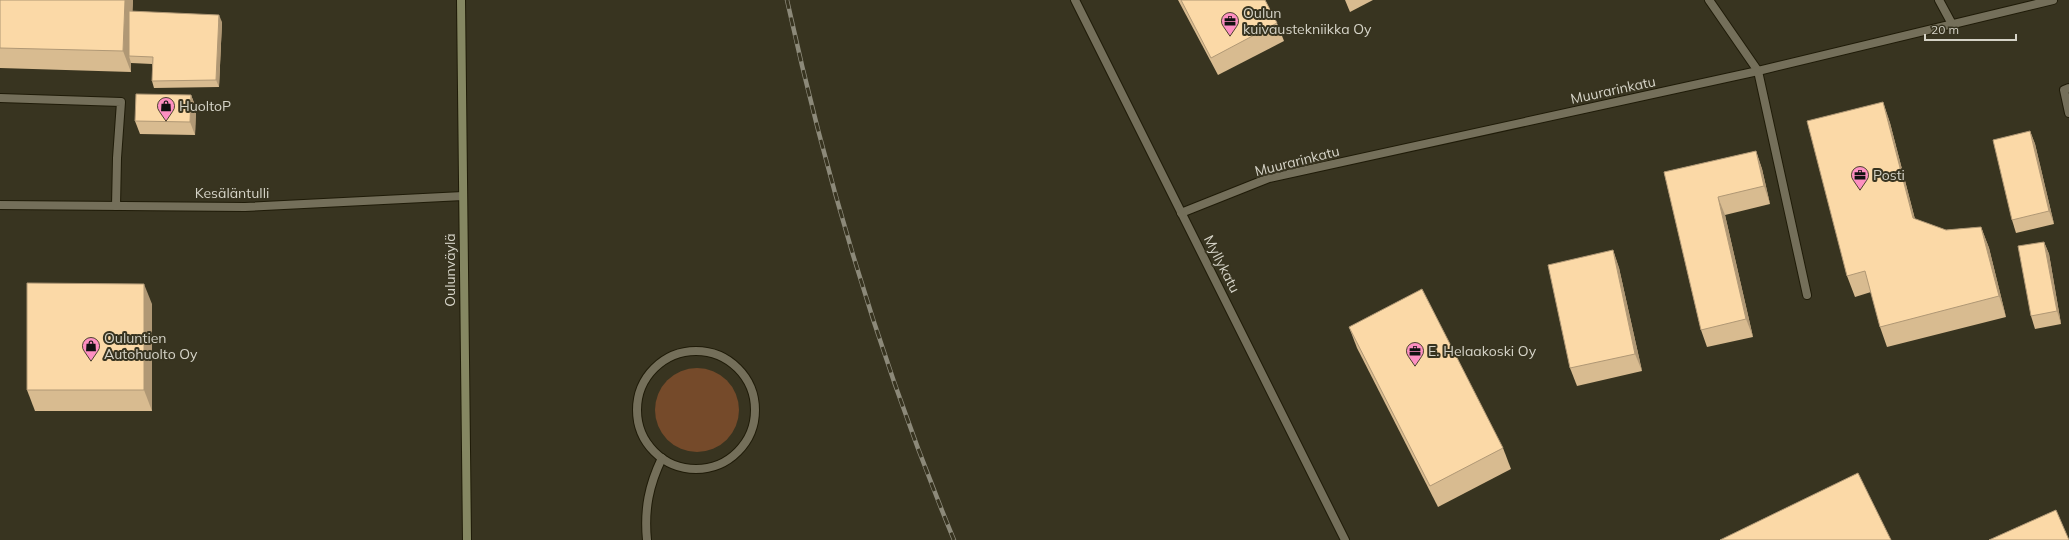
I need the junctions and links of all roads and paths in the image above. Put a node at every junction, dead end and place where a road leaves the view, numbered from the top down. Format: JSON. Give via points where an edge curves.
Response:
{"nodes":[{"id":1,"x":461,"y":0,"type":"edge"},
{"id":2,"x":1075,"y":0,"type":"edge"},
{"id":3,"x":1709,"y":0,"type":"edge"},
{"id":4,"x":1939,"y":0,"type":"edge"},
{"id":5,"x":2053,"y":0,"type":"edge"},
{"id":6,"x":1952,"y":24,"type":"junction"},
{"id":7,"x":1758,"y":71,"type":"junction"},
{"id":8,"x":2069,"y":88,"type":"edge"},
{"id":9,"x":0,"y":98,"type":"edge"},
{"id":10,"x":2069,"y":113,"type":"edge"},
{"id":11,"x":464,"y":196,"type":"junction"},
{"id":12,"x":0,"y":205,"type":"edge"},
{"id":13,"x":116,"y":206,"type":"junction"},
{"id":14,"x":1181,"y":213,"type":"junction"},
{"id":15,"x":1807,"y":295,"type":"dead end"},
{"id":16,"x":662,"y":458,"type":"junction"},
{"id":17,"x":467,"y":540,"type":"edge"},
{"id":18,"x":647,"y":540,"type":"edge"},
{"id":19,"x":1345,"y":540,"type":"edge"}],
"edges":[{"from":1,"to":11,"type":"main road","name":"Oulunväylä"},
{"from":2,"to":14,"type":"street","name":"Myllykatu"},
{"from":3,"to":7,"type":"street"},
{"from":4,"to":6,"type":"street"},
{"from":5,"to":6,"type":"street","name":"Muurarinkatu"},
{"from":6,"to":7,"type":"street","name":"Muurarinkatu"},
{"from":7,"to":14,"type":"street","name":"Muurarinkatu","via":[[1269,178]]},
{"from":7,"to":15,"type":"street"},
{"from":8,"to":10,"type":"street","via":[[2064,90]]},
{"from":9,"to":13,"type":"street","via":[[121,102]]},
{"from":11,"to":13,"type":"street","name":"Kesäläntulli","via":[[245,207]]},
{"from":11,"to":17,"type":"main road","name":"Oulunväylä"},
{"from":12,"to":13,"type":"street","name":"Kesäläntulli"},
{"from":14,"to":19,"type":"street","name":"Myllykatu"},
{"from":16,"to":16,"type":"street","via":[[654,452],[643,436],[637,417],[638,398],[645,380],[658,365],[674,355],[692,351],[711,353],[728,361],[742,373],[752,390],[755,409],[752,429],[743,446],[728,460],[710,468],[690,469],[671,464]]},
{"from":16,"to":18,"type":"street","via":[[652,478],[646,503]]}]}
